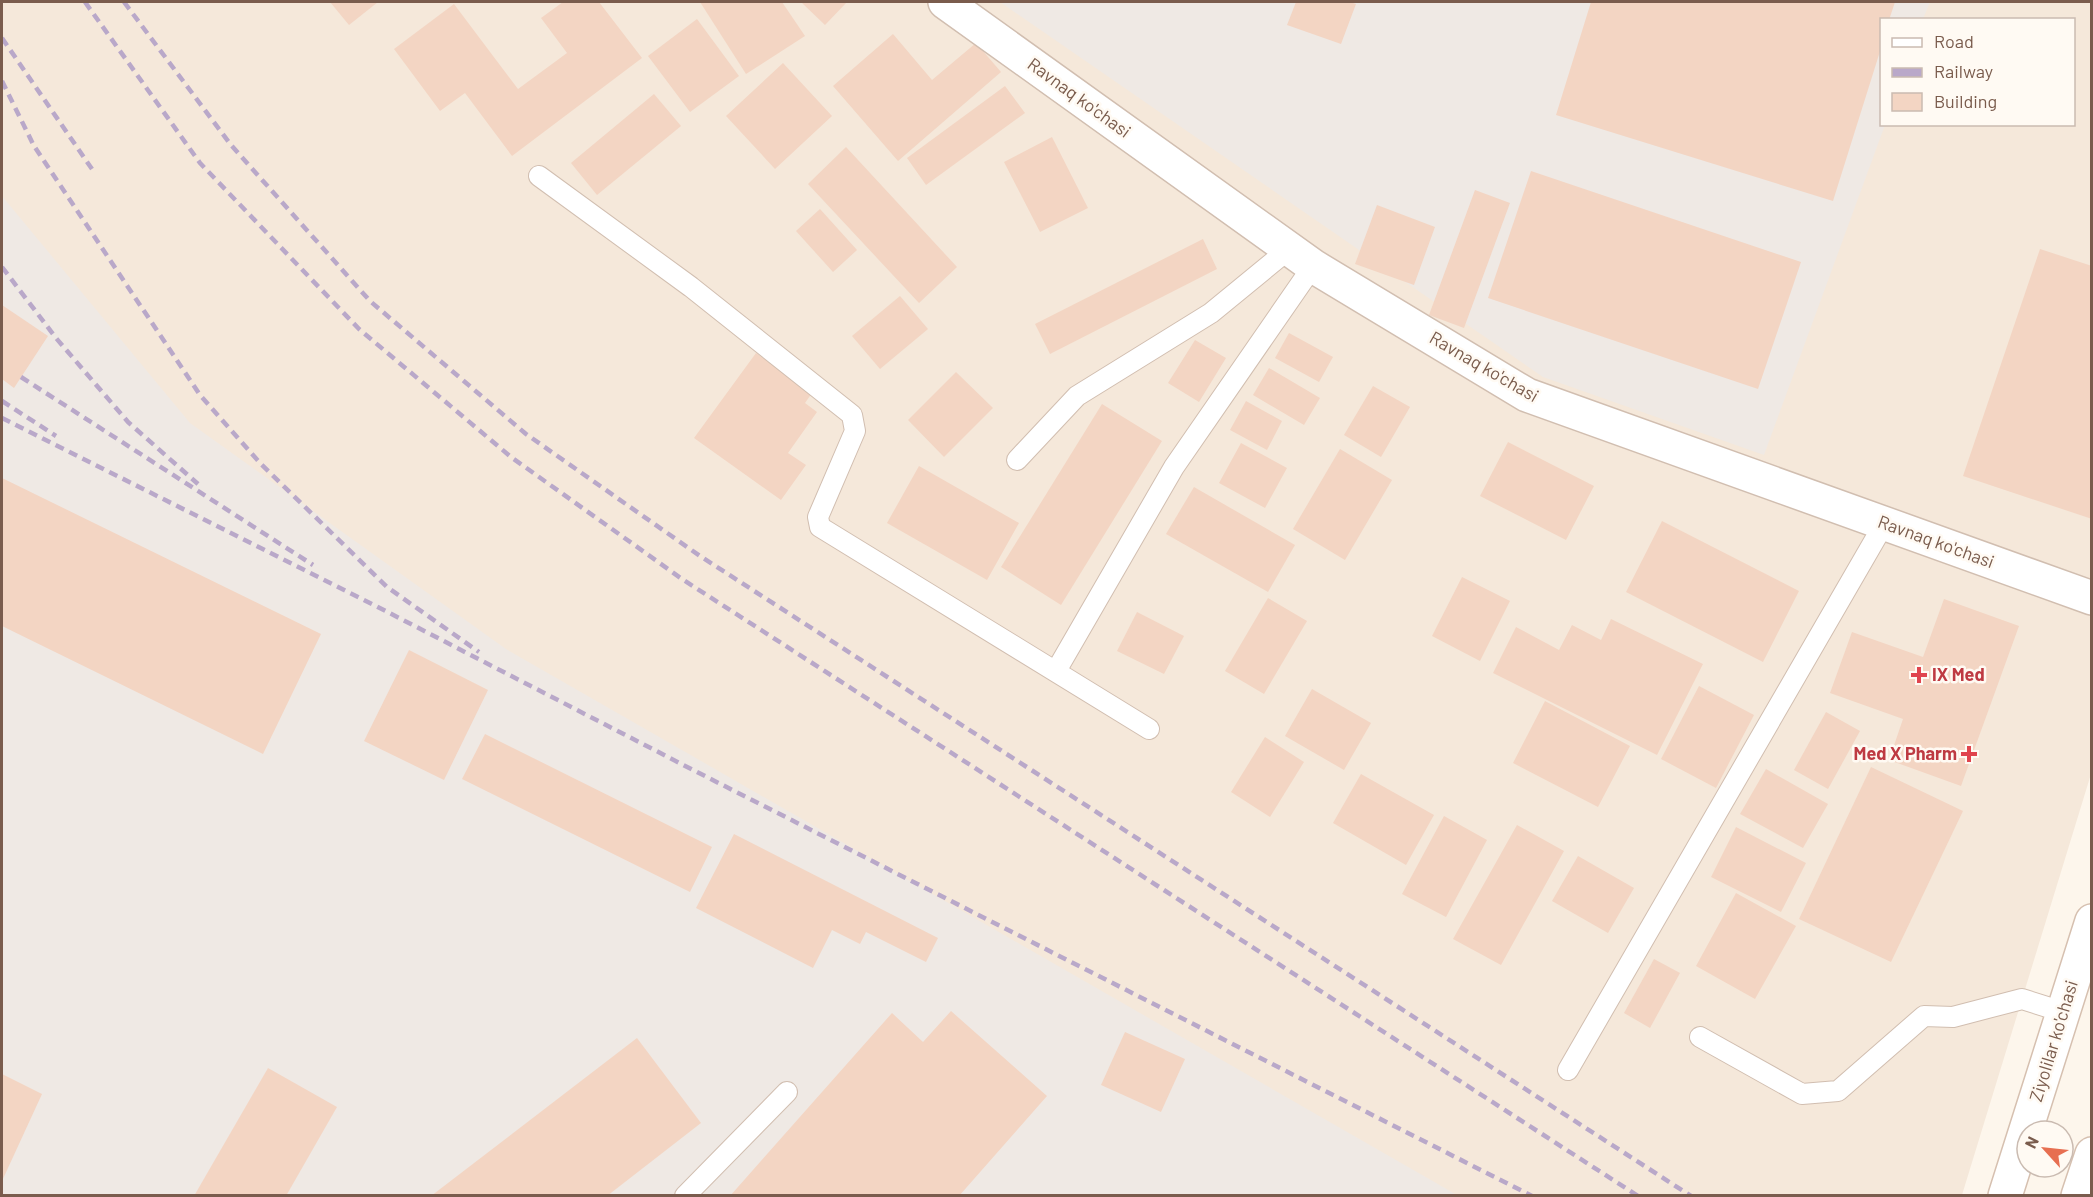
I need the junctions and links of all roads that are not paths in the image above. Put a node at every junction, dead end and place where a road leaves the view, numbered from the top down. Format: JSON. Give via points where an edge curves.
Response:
{"nodes":[{"id":1,"x":945,"y":2,"type":"edge"},
{"id":2,"x":539,"y":176,"type":"dead end"},
{"id":3,"x":1301,"y":258,"type":"junction"},
{"id":4,"x":1017,"y":460,"type":"dead end"},
{"id":5,"x":1884,"y":524,"type":"junction"},
{"id":6,"x":2091,"y":598,"type":"edge"},
{"id":7,"x":1056,"y":671,"type":"junction"},
{"id":8,"x":1149,"y":729,"type":"dead end"},
{"id":9,"x":2091,"y":921,"type":"edge"},
{"id":10,"x":2063,"y":1012,"type":"junction"},
{"id":11,"x":1700,"y":1037,"type":"dead end"},
{"id":12,"x":1568,"y":1070,"type":"dead end"},
{"id":13,"x":787,"y":1092,"type":"dead end"},
{"id":14,"x":2091,"y":1154,"type":"edge"},
{"id":15,"x":685,"y":1196,"type":"edge"},
{"id":16,"x":2005,"y":1196,"type":"edge"},
{"id":17,"x":2078,"y":1196,"type":"edge"}],
"edges":[{"from":1,"to":3,"type":"street","name":"Ravnaq ko'chasi"},
{"from":2,"to":7,"type":"lane","via":[[691,287],[852,416],[855,431],[818,517],[820,527]]},
{"from":3,"to":4,"type":"lane","via":[[1077,396]]},
{"from":3,"to":5,"type":"street","name":"Ravnaq ko'chasi","via":[[1527,395]]},
{"from":3,"to":7,"type":"lane"},
{"from":5,"to":6,"type":"street","name":"Ravnaq ko'chasi"},
{"from":5,"to":12,"type":"lane"},
{"from":7,"to":8,"type":"lane"},
{"from":9,"to":10,"type":"street","name":"Ziyolilar ko'chasi"},
{"from":10,"to":11,"type":"lane","via":[[2022,999],[1953,1017],[1924,1016],[1838,1091],[1802,1094]]},
{"from":10,"to":16,"type":"street","name":"Ziyolilar ko'chasi"},
{"from":13,"to":15,"type":"lane"},
{"from":14,"to":17,"type":"street"}]}
